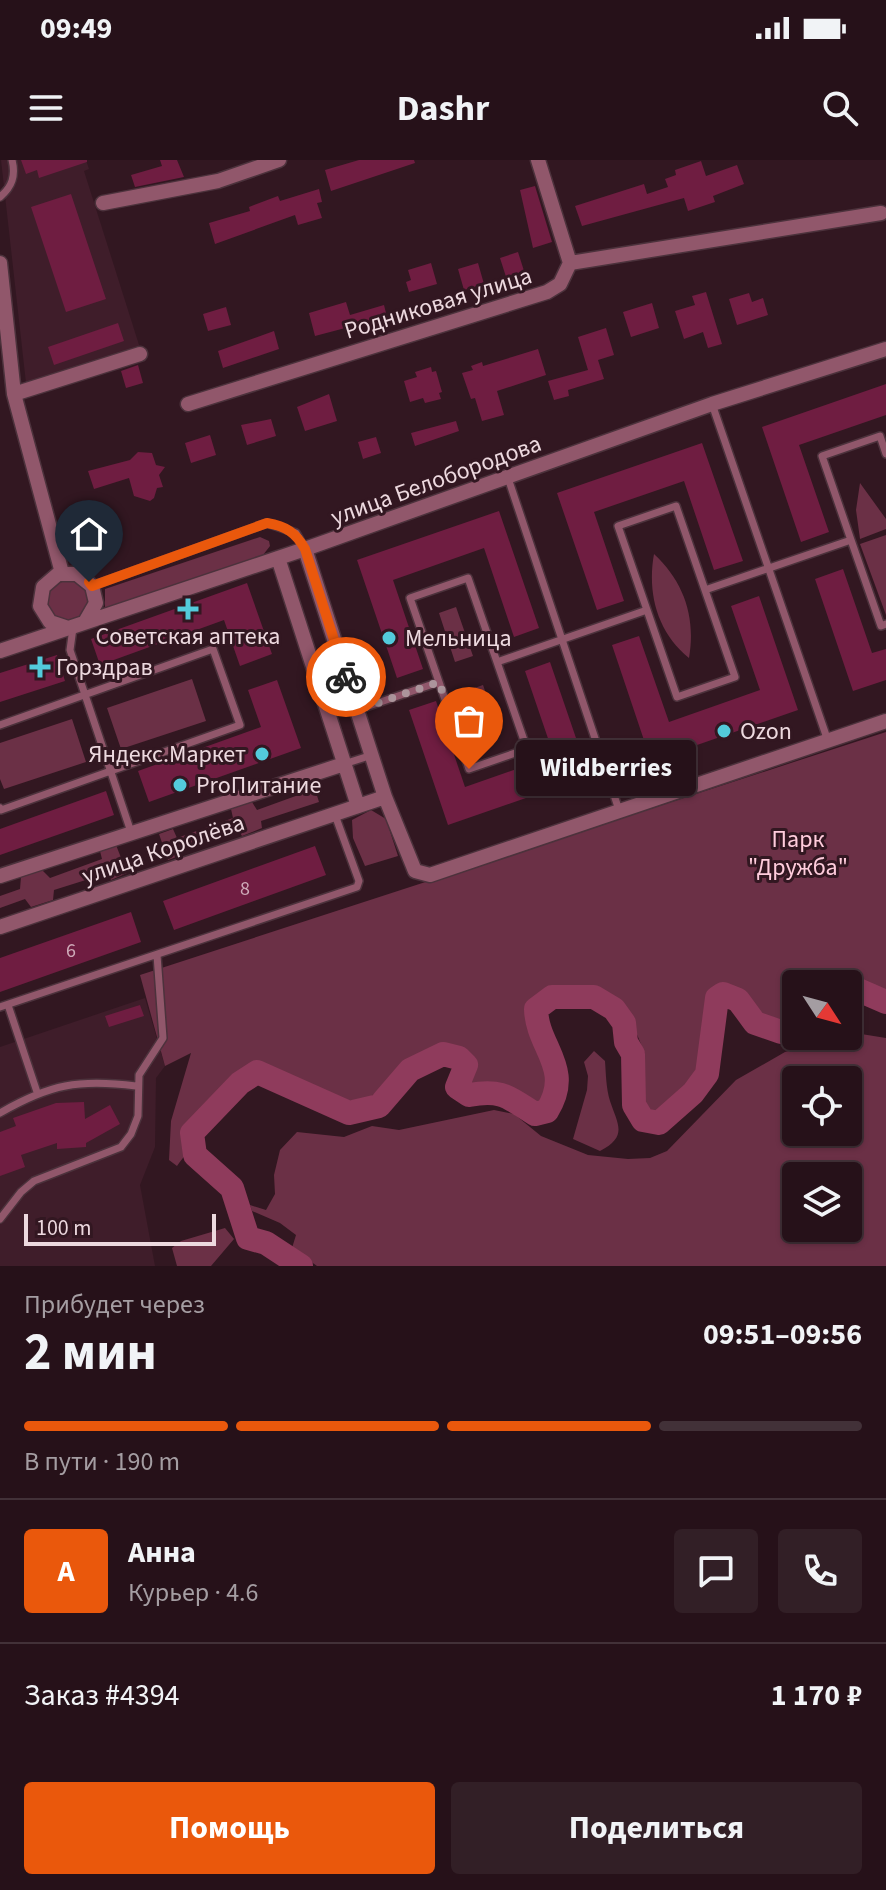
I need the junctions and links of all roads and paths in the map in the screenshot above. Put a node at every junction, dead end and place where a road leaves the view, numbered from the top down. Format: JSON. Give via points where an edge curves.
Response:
{"nodes":[{"id":1,"x":12,"y":160,"type":"edge"},
{"id":2,"x":279,"y":160,"type":"edge"},
{"id":3,"x":538,"y":160,"type":"edge"},
{"id":4,"x":0,"y":197,"type":"edge"},
{"id":5,"x":103,"y":203,"type":"dead end"},
{"id":6,"x":881,"y":213,"type":"dead end"},
{"id":7,"x":0,"y":263,"type":"edge"},
{"id":8,"x":570,"y":263,"type":"junction"},
{"id":9,"x":886,"y":349,"type":"edge"},
{"id":10,"x":140,"y":354,"type":"dead end"},
{"id":11,"x":14,"y":394,"type":"junction"},
{"id":12,"x":188,"y":404,"type":"dead end"},
{"id":13,"x":712,"y":404,"type":"junction"},
{"id":14,"x":886,"y":454,"type":"edge"},
{"id":15,"x":508,"y":478,"type":"junction"},
{"id":16,"x":851,"y":540,"type":"junction"},
{"id":17,"x":305,"y":549,"type":"junction"},
{"id":18,"x":278,"y":558,"type":"junction"},
{"id":19,"x":769,"y":568,"type":"junction"},
{"id":20,"x":62,"y":573,"type":"junction"},
{"id":21,"x":92,"y":586,"type":"junction"},
{"id":22,"x":705,"y":590,"type":"junction"},
{"id":23,"x":647,"y":610,"type":"junction"},
{"id":24,"x":886,"y":624,"type":"edge"},
{"id":25,"x":75,"y":626,"type":"junction"},
{"id":26,"x":561,"y":640,"type":"junction"},
{"id":27,"x":0,"y":651,"type":"edge"},
{"id":28,"x":497,"y":662,"type":"junction"},
{"id":29,"x":439,"y":682,"type":"junction"},
{"id":30,"x":85,"y":695,"type":"junction"},
{"id":31,"x":357,"y":710,"type":"junction"},
{"id":32,"x":886,"y":721,"type":"edge"},
{"id":33,"x":0,"y":725,"type":"edge"},
{"id":34,"x":828,"y":741,"type":"junction"},
{"id":35,"x":372,"y":755,"type":"junction"},
{"id":36,"x":344,"y":764,"type":"junction"},
{"id":37,"x":110,"y":772,"type":"junction"},
{"id":38,"x":385,"y":797,"type":"junction"},
{"id":39,"x":358,"y":806,"type":"junction"},
{"id":40,"x":0,"y":808,"type":"edge"},
{"id":41,"x":620,"y":813,"type":"junction"},
{"id":42,"x":335,"y":814,"type":"junction"},
{"id":43,"x":131,"y":832,"type":"junction"},
{"id":44,"x":0,"y":876,"type":"edge"},
{"id":45,"x":0,"y":927,"type":"edge"},
{"id":46,"x":157,"y":955,"type":"junction"},
{"id":47,"x":4,"y":1006,"type":"edge"},
{"id":48,"x":136,"y":1086,"type":"junction"},
{"id":49,"x":37,"y":1092,"type":"junction"},
{"id":50,"x":0,"y":1113,"type":"edge"},
{"id":51,"x":0,"y":1219,"type":"edge"}],
"edges":[{"from":1,"to":4,"type":"lane","via":[[14,176]]},
{"from":2,"to":5,"type":"street","via":[[218,181]]},
{"from":3,"to":8,"type":"street"},
{"from":6,"to":8,"type":"street"},
{"from":7,"to":11,"type":"street"},
{"from":8,"to":12,"type":"street","name":"Родниковая улица","via":[[560,284],[547,292]]},
{"from":9,"to":13,"type":"street","name":"улица Белобородова"},
{"from":10,"to":11,"type":"street"},
{"from":11,"to":20,"type":"street"},
{"from":13,"to":15,"type":"street","name":"улица Белобородова"},
{"from":13,"to":19,"type":"lane"},
{"from":14,"to":16,"type":"lane","via":[[880,436],[822,456]]},
{"from":15,"to":17,"type":"street","name":"улица Белобородова"},
{"from":15,"to":26,"type":"lane"},
{"from":16,"to":19,"type":"lane"},
{"from":16,"to":24,"type":"lane","via":[[881,626]]},
{"from":17,"to":18,"type":"street","name":"улица Белобородова"},
{"from":17,"to":21,"type":"lane","via":[[296,533],[267,523]]},
{"from":17,"to":31,"type":"street"},
{"from":18,"to":25,"type":"street","name":"улица Белобородова"},
{"from":18,"to":36,"type":"street"},
{"from":19,"to":22,"type":"lane"},
{"from":19,"to":34,"type":"lane"},
{"from":20,"to":21,"type":"street","via":[[81,576]]},
{"from":20,"to":25,"type":"street","via":[[46,583],[40,601],[50,622]]},
{"from":21,"to":25,"type":"street","via":[[96,603]]},
{"from":22,"to":23,"type":"lane","via":[[676,506],[618,526]]},
{"from":22,"to":23,"type":"lane","via":[[735,677],[677,697]]},
{"from":23,"to":26,"type":"lane"},
{"from":25,"to":27,"type":"street","name":"улица Белобородова"},
{"from":25,"to":30,"type":"lane","via":[[70,650]]},
{"from":26,"to":28,"type":"lane"},
{"from":26,"to":41,"type":"lane"},
{"from":28,"to":29,"type":"lane","via":[[468,578],[410,598]]},
{"from":28,"to":29,"type":"lane","via":[[527,749],[469,769]]},
{"from":29,"to":31,"type":"lane"},
{"from":30,"to":33,"type":"lane"},
{"from":30,"to":37,"type":"lane"},
{"from":30,"to":37,"type":"lane","via":[[213,649],[240,725]]},
{"from":31,"to":35,"type":"street"},
{"from":32,"to":34,"type":"street"},
{"from":34,"to":41,"type":"street"},
{"from":35,"to":36,"type":"lane"},
{"from":35,"to":38,"type":"street"},
{"from":36,"to":39,"type":"street"},
{"from":36,"to":43,"type":"street","name":"улица Королёва"},
{"from":37,"to":40,"type":"lane"},
{"from":37,"to":43,"type":"lane"},
{"from":38,"to":39,"type":"street","name":"улица Королёва"},
{"from":38,"to":41,"type":"street","via":[[415,871],[430,875]]},
{"from":39,"to":42,"type":"street","name":"улица Королёва"},
{"from":42,"to":45,"type":"street","name":"улица Королёва"},
{"from":42,"to":46,"type":"lane","via":[[357,887]]},
{"from":43,"to":44,"type":"street","name":"улица Королёва"},
{"from":46,"to":47,"type":"lane"},
{"from":46,"to":48,"type":"lane","via":[[163,1038]]},
{"from":47,"to":49,"type":"lane"},
{"from":48,"to":49,"type":"lane","via":[[103,1082]]},
{"from":48,"to":51,"type":"lane","via":[[138,1116],[121,1147],[34,1181]]},
{"from":49,"to":50,"type":"lane"}]}
